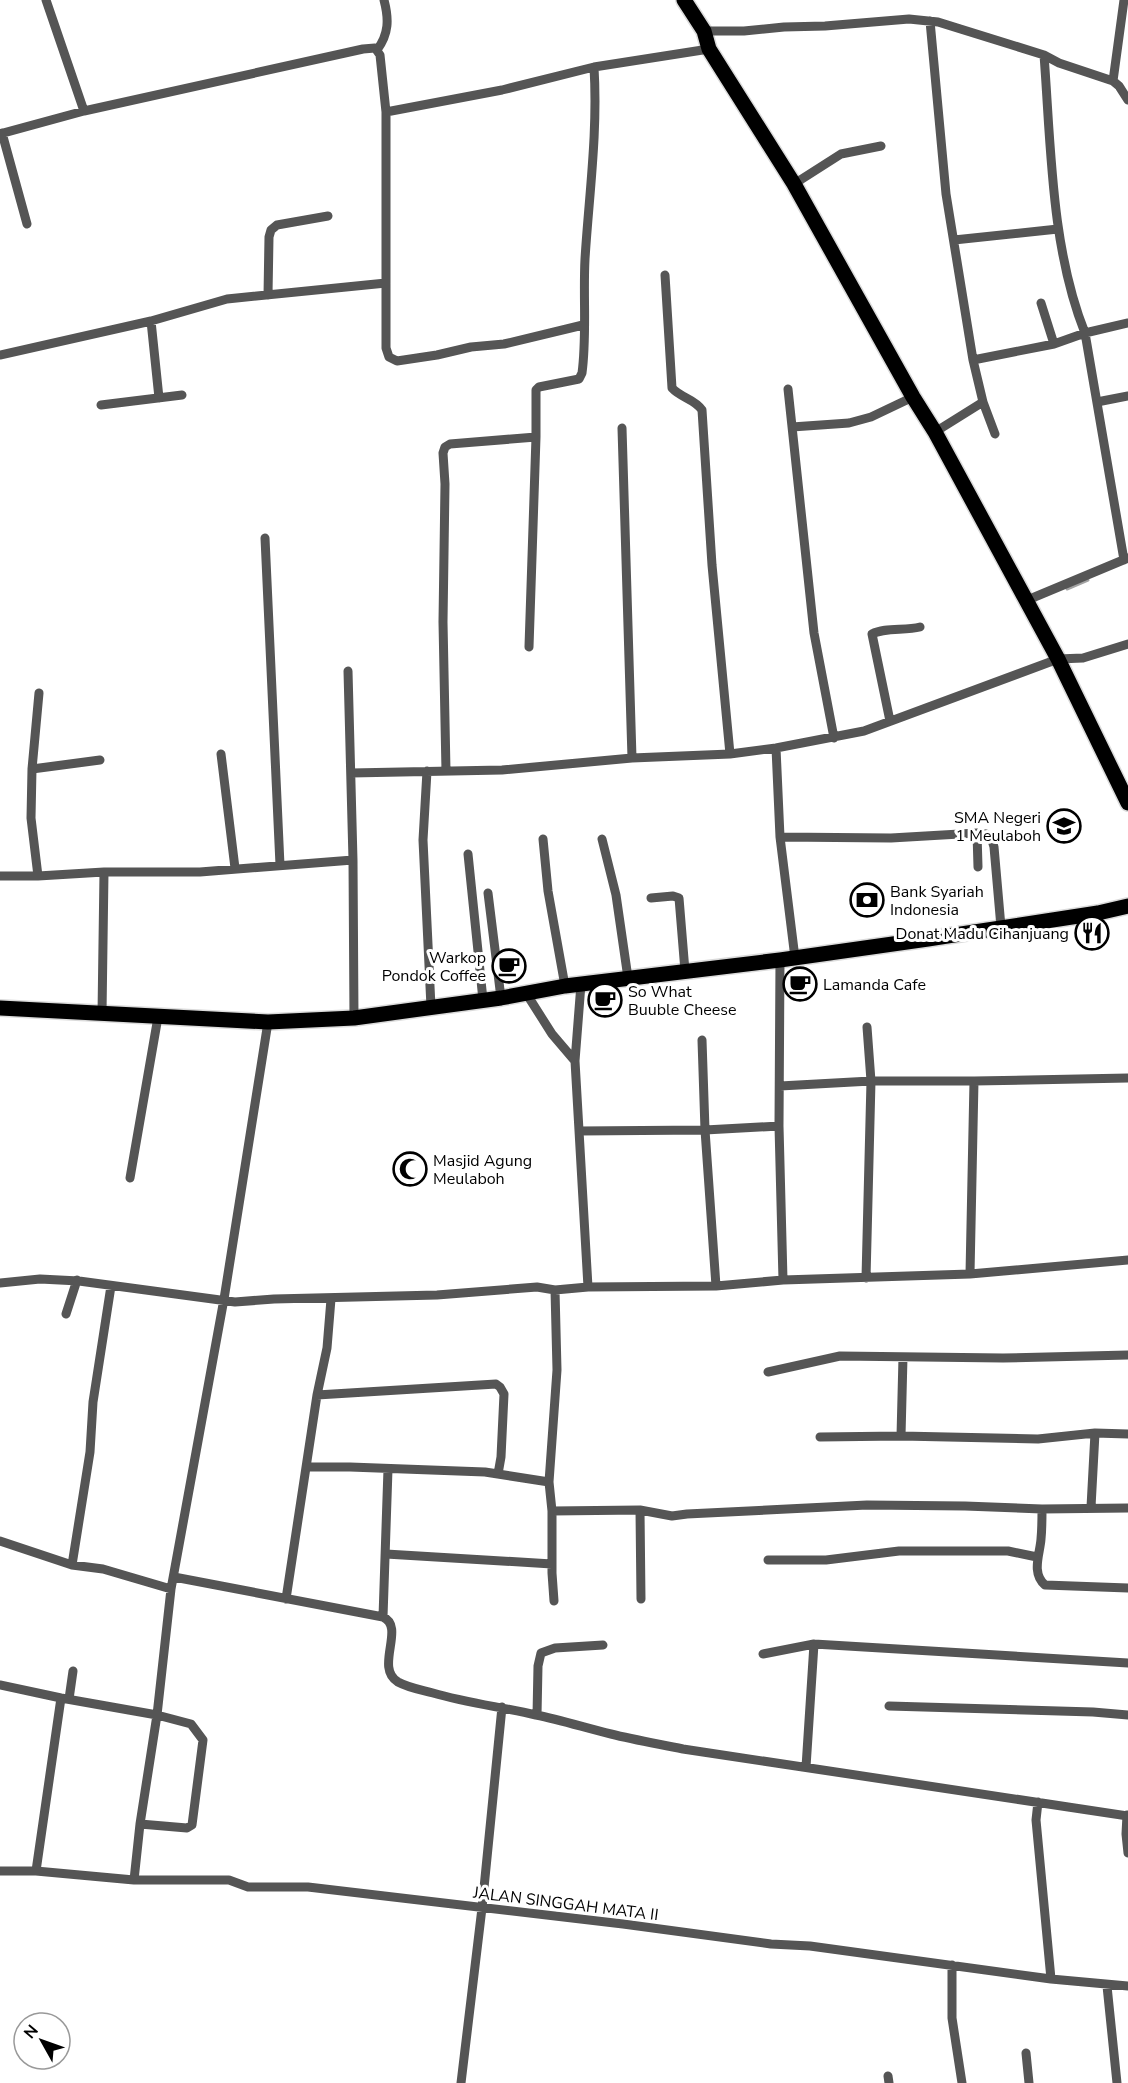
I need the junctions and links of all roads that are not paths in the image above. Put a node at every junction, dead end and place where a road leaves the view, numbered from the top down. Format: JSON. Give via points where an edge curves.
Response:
{"nodes":[{"id":1,"x":46,"y":0,"type":"edge"},
{"id":2,"x":384,"y":0,"type":"edge"},
{"id":3,"x":684,"y":0,"type":"edge"},
{"id":4,"x":1124,"y":0,"type":"edge"},
{"id":5,"x":930,"y":21,"type":"junction"},
{"id":6,"x":704,"y":31,"type":"junction"},
{"id":7,"x":709,"y":49,"type":"junction"},
{"id":8,"x":377,"y":50,"type":"junction"},
{"id":9,"x":1044,"y":55,"type":"junction"},
{"id":10,"x":594,"y":67,"type":"junction"},
{"id":11,"x":1120,"y":85,"type":"edge"},
{"id":12,"x":1128,"y":100,"type":"edge"},
{"id":13,"x":84,"y":111,"type":"junction"},
{"id":14,"x":386,"y":112,"type":"junction"},
{"id":15,"x":1,"y":134,"type":"edge"},
{"id":16,"x":881,"y":146,"type":"dead end"},
{"id":17,"x":794,"y":184,"type":"junction"},
{"id":18,"x":328,"y":216,"type":"dead end"},
{"id":19,"x":27,"y":224,"type":"dead end"},
{"id":20,"x":1058,"y":229,"type":"junction"},
{"id":21,"x":954,"y":240,"type":"junction"},
{"id":22,"x":665,"y":275,"type":"dead end"},
{"id":23,"x":386,"y":283,"type":"junction"},
{"id":24,"x":268,"y":295,"type":"junction"},
{"id":25,"x":1041,"y":303,"type":"dead end"},
{"id":26,"x":151,"y":321,"type":"junction"},
{"id":27,"x":1128,"y":323,"type":"edge"},
{"id":28,"x":583,"y":325,"type":"junction"},
{"id":29,"x":1084,"y":333,"type":"junction"},
{"id":30,"x":1054,"y":344,"type":"junction"},
{"id":31,"x":0,"y":355,"type":"edge"},
{"id":32,"x":973,"y":360,"type":"junction"},
{"id":33,"x":788,"y":389,"type":"dead end"},
{"id":34,"x":183,"y":395,"type":"dead end"},
{"id":35,"x":1128,"y":396,"type":"edge"},
{"id":36,"x":913,"y":397,"type":"junction"},
{"id":37,"x":159,"y":398,"type":"junction"},
{"id":38,"x":984,"y":402,"type":"junction"},
{"id":39,"x":1097,"y":402,"type":"junction"},
{"id":40,"x":101,"y":405,"type":"dead end"},
{"id":41,"x":792,"y":427,"type":"junction"},
{"id":42,"x":622,"y":428,"type":"dead end"},
{"id":43,"x":935,"y":432,"type":"junction"},
{"id":44,"x":995,"y":434,"type":"dead end"},
{"id":45,"x":536,"y":438,"type":"junction"},
{"id":46,"x":265,"y":538,"type":"dead end"},
{"id":47,"x":1126,"y":559,"type":"edge"},
{"id":48,"x":1025,"y":601,"type":"junction"},
{"id":49,"x":920,"y":627,"type":"dead end"},
{"id":50,"x":1128,"y":645,"type":"edge"},
{"id":51,"x":529,"y":647,"type":"dead end"},
{"id":52,"x":1058,"y":658,"type":"junction"},
{"id":53,"x":348,"y":671,"type":"dead end"},
{"id":54,"x":39,"y":693,"type":"dead end"},
{"id":55,"x":890,"y":721,"type":"junction"},
{"id":56,"x":834,"y":738,"type":"junction"},
{"id":57,"x":777,"y":748,"type":"junction"},
{"id":58,"x":221,"y":754,"type":"dead end"},
{"id":59,"x":730,"y":754,"type":"junction"},
{"id":60,"x":632,"y":758,"type":"junction"},
{"id":61,"x":100,"y":760,"type":"dead end"},
{"id":62,"x":32,"y":769,"type":"junction"},
{"id":63,"x":427,"y":771,"type":"junction"},
{"id":64,"x":446,"y":771,"type":"junction"},
{"id":65,"x":351,"y":773,"type":"junction"},
{"id":66,"x":1128,"y":803,"type":"edge"},
{"id":67,"x":977,"y":833,"type":"junction"},
{"id":68,"x":780,"y":837,"type":"junction"},
{"id":69,"x":602,"y":838,"type":"dead end"},
{"id":70,"x":543,"y":839,"type":"dead end"},
{"id":71,"x":468,"y":854,"type":"dead end"},
{"id":72,"x":352,"y":860,"type":"junction"},
{"id":73,"x":280,"y":865,"type":"junction"},
{"id":74,"x":978,"y":867,"type":"dead end"},
{"id":75,"x":235,"y":868,"type":"junction"},
{"id":76,"x":104,"y":872,"type":"junction"},
{"id":77,"x":0,"y":876,"type":"edge"},
{"id":78,"x":38,"y":876,"type":"junction"},
{"id":79,"x":488,"y":893,"type":"dead end"},
{"id":80,"x":651,"y":898,"type":"dead end"},
{"id":81,"x":1128,"y":906,"type":"edge"},
{"id":82,"x":1001,"y":927,"type":"junction"},
{"id":83,"x":788,"y":959,"type":"junction"},
{"id":84,"x":686,"y":971,"type":"junction"},
{"id":85,"x":628,"y":978,"type":"junction"},
{"id":86,"x":582,"y":984,"type":"junction"},
{"id":87,"x":565,"y":986,"type":"junction"},
{"id":88,"x":526,"y":993,"type":"junction"},
{"id":89,"x":501,"y":998,"type":"junction"},
{"id":90,"x":483,"y":1000,"type":"junction"},
{"id":91,"x":431,"y":1007,"type":"junction"},
{"id":92,"x":0,"y":1008,"type":"edge"},
{"id":93,"x":102,"y":1014,"type":"junction"},
{"id":94,"x":158,"y":1017,"type":"junction"},
{"id":95,"x":354,"y":1018,"type":"junction"},
{"id":96,"x":268,"y":1022,"type":"junction"},
{"id":97,"x":867,"y":1027,"type":"dead end"},
{"id":98,"x":702,"y":1040,"type":"dead end"},
{"id":99,"x":575,"y":1061,"type":"junction"},
{"id":100,"x":1128,"y":1078,"type":"edge"},
{"id":101,"x":871,"y":1081,"type":"junction"},
{"id":102,"x":974,"y":1081,"type":"junction"},
{"id":103,"x":780,"y":1086,"type":"junction"},
{"id":104,"x":779,"y":1126,"type":"junction"},
{"id":105,"x":705,"y":1130,"type":"junction"},
{"id":106,"x":579,"y":1131,"type":"junction"},
{"id":107,"x":130,"y":1178,"type":"dead end"},
{"id":108,"x":1128,"y":1260,"type":"edge"},
{"id":109,"x":970,"y":1274,"type":"junction"},
{"id":110,"x":866,"y":1278,"type":"junction"},
{"id":111,"x":77,"y":1280,"type":"junction"},
{"id":112,"x":783,"y":1281,"type":"junction"},
{"id":113,"x":0,"y":1283,"type":"edge"},
{"id":114,"x":111,"y":1286,"type":"junction"},
{"id":115,"x":716,"y":1286,"type":"junction"},
{"id":116,"x":588,"y":1287,"type":"junction"},
{"id":117,"x":555,"y":1290,"type":"junction"},
{"id":118,"x":224,"y":1299,"type":"junction"},
{"id":119,"x":331,"y":1299,"type":"junction"},
{"id":120,"x":66,"y":1314,"type":"dead end"},
{"id":121,"x":1128,"y":1355,"type":"edge"},
{"id":122,"x":903,"y":1357,"type":"junction"},
{"id":123,"x":768,"y":1372,"type":"dead end"},
{"id":124,"x":317,"y":1395,"type":"junction"},
{"id":125,"x":1095,"y":1433,"type":"junction"},
{"id":126,"x":1128,"y":1434,"type":"edge"},
{"id":127,"x":901,"y":1436,"type":"junction"},
{"id":128,"x":820,"y":1437,"type":"dead end"},
{"id":129,"x":307,"y":1467,"type":"junction"},
{"id":130,"x":388,"y":1469,"type":"junction"},
{"id":131,"x":498,"y":1474,"type":"junction"},
{"id":132,"x":549,"y":1482,"type":"junction"},
{"id":133,"x":1091,"y":1507,"type":"junction"},
{"id":134,"x":1128,"y":1508,"type":"edge"},
{"id":135,"x":1042,"y":1509,"type":"junction"},
{"id":136,"x":640,"y":1510,"type":"junction"},
{"id":137,"x":552,"y":1511,"type":"junction"},
{"id":138,"x":0,"y":1541,"type":"edge"},
{"id":139,"x":386,"y":1554,"type":"junction"},
{"id":140,"x":1037,"y":1557,"type":"junction"},
{"id":141,"x":768,"y":1560,"type":"dead end"},
{"id":142,"x":72,"y":1564,"type":"junction"},
{"id":143,"x":552,"y":1564,"type":"junction"},
{"id":144,"x":174,"y":1577,"type":"junction"},
{"id":145,"x":1128,"y":1588,"type":"edge"},
{"id":146,"x":171,"y":1589,"type":"junction"},
{"id":147,"x":286,"y":1599,"type":"junction"},
{"id":148,"x":640,"y":1599,"type":"dead end"},
{"id":149,"x":554,"y":1601,"type":"dead end"},
{"id":150,"x":383,"y":1617,"type":"junction"},
{"id":151,"x":814,"y":1644,"type":"junction"},
{"id":152,"x":603,"y":1646,"type":"dead end"},
{"id":153,"x":763,"y":1654,"type":"dead end"},
{"id":154,"x":1128,"y":1663,"type":"edge"},
{"id":155,"x":73,"y":1671,"type":"dead end"},
{"id":156,"x":0,"y":1685,"type":"edge"},
{"id":157,"x":65,"y":1699,"type":"junction"},
{"id":158,"x":889,"y":1706,"type":"dead end"},
{"id":159,"x":501,"y":1713,"type":"junction"},
{"id":160,"x":157,"y":1714,"type":"junction"},
{"id":161,"x":537,"y":1715,"type":"junction"},
{"id":162,"x":1128,"y":1715,"type":"edge"},
{"id":163,"x":806,"y":1767,"type":"junction"},
{"id":164,"x":1037,"y":1811,"type":"junction"},
{"id":165,"x":1127,"y":1822,"type":"edge"},
{"id":166,"x":140,"y":1824,"type":"junction"},
{"id":167,"x":1128,"y":1853,"type":"edge"},
{"id":168,"x":0,"y":1871,"type":"edge"},
{"id":169,"x":36,"y":1871,"type":"junction"},
{"id":170,"x":134,"y":1880,"type":"junction"},
{"id":171,"x":482,"y":1908,"type":"junction"},
{"id":172,"x":952,"y":1965,"type":"junction"},
{"id":173,"x":1052,"y":1979,"type":"junction"},
{"id":174,"x":1107,"y":1986,"type":"junction"},
{"id":175,"x":1128,"y":1986,"type":"edge"},
{"id":176,"x":1026,"y":2053,"type":"dead end"},
{"id":177,"x":461,"y":2083,"type":"edge"},
{"id":178,"x":962,"y":2083,"type":"edge"},
{"id":179,"x":1029,"y":2083,"type":"edge"},
{"id":180,"x":1117,"y":2083,"type":"edge"}],
"edges":[{"from":1,"to":13,"type":"street"},
{"from":2,"to":8,"type":"street","via":[[387,31]]},
{"from":3,"to":6,"type":"main road"},
{"from":4,"to":11,"type":"street"},
{"from":5,"to":6,"type":"street","via":[[875,20],[744,32]]},
{"from":5,"to":9,"type":"street"},
{"from":5,"to":21,"type":"street"},
{"from":6,"to":7,"type":"main road"},
{"from":7,"to":10,"type":"street"},
{"from":7,"to":17,"type":"main road"},
{"from":8,"to":13,"type":"street"},
{"from":8,"to":14,"type":"street"},
{"from":9,"to":11,"type":"street"},
{"from":9,"to":20,"type":"street"},
{"from":10,"to":14,"type":"street","via":[[502,90]]},
{"from":10,"to":28,"type":"street","via":[[596,108]]},
{"from":11,"to":12,"type":"street"},
{"from":13,"to":15,"type":"street"},
{"from":14,"to":23,"type":"street"},
{"from":15,"to":19,"type":"street"},
{"from":16,"to":17,"type":"street","via":[[841,154]]},
{"from":17,"to":36,"type":"main road"},
{"from":18,"to":24,"type":"street","via":[[277,225],[271,230]]},
{"from":20,"to":21,"type":"street"},
{"from":20,"to":29,"type":"street"},
{"from":21,"to":32,"type":"street"},
{"from":22,"to":59,"type":"street","via":[[672,388],[698,403],[702,410]]},
{"from":23,"to":24,"type":"street"},
{"from":23,"to":28,"type":"street","via":[[386,348],[389,357],[397,361],[504,344]]},
{"from":24,"to":26,"type":"street","via":[[228,299]]},
{"from":25,"to":30,"type":"street"},
{"from":26,"to":31,"type":"street"},
{"from":26,"to":37,"type":"street"},
{"from":27,"to":29,"type":"street"},
{"from":28,"to":45,"type":"street","via":[[579,379],[536,390]]},
{"from":29,"to":30,"type":"street"},
{"from":29,"to":39,"type":"street"},
{"from":30,"to":32,"type":"street"},
{"from":32,"to":38,"type":"street"},
{"from":33,"to":41,"type":"street"},
{"from":34,"to":37,"type":"street"},
{"from":35,"to":39,"type":"street"},
{"from":36,"to":41,"type":"street","via":[[849,423]]},
{"from":36,"to":43,"type":"main road"},
{"from":37,"to":40,"type":"street"},
{"from":38,"to":43,"type":"street"},
{"from":38,"to":44,"type":"street"},
{"from":39,"to":47,"type":"street"},
{"from":41,"to":56,"type":"street","via":[[814,633]]},
{"from":42,"to":60,"type":"street"},
{"from":43,"to":48,"type":"main road"},
{"from":45,"to":51,"type":"street"},
{"from":45,"to":64,"type":"street","via":[[450,444],[443,453]]},
{"from":46,"to":73,"type":"street"},
{"from":47,"to":48,"type":"street"},
{"from":48,"to":52,"type":"main road"},
{"from":49,"to":55,"type":"street","via":[[872,634]]},
{"from":50,"to":52,"type":"street","via":[[1083,658]]},
{"from":52,"to":55,"type":"street"},
{"from":52,"to":66,"type":"main road"},
{"from":53,"to":65,"type":"street"},
{"from":54,"to":62,"type":"street"},
{"from":55,"to":56,"type":"street"},
{"from":56,"to":57,"type":"street"},
{"from":57,"to":59,"type":"street"},
{"from":57,"to":68,"type":"street"},
{"from":58,"to":75,"type":"street"},
{"from":59,"to":60,"type":"street"},
{"from":60,"to":64,"type":"street"},
{"from":61,"to":62,"type":"street"},
{"from":62,"to":78,"type":"street","via":[[31,818]]},
{"from":63,"to":64,"type":"street"},
{"from":63,"to":65,"type":"street"},
{"from":63,"to":91,"type":"street","via":[[423,840]]},
{"from":65,"to":72,"type":"street"},
{"from":67,"to":68,"type":"street","via":[[891,838]]},
{"from":67,"to":74,"type":"street"},
{"from":67,"to":82,"type":"street","via":[[991,837],[994,847]]},
{"from":68,"to":83,"type":"street"},
{"from":69,"to":85,"type":"street","via":[[616,895]]},
{"from":70,"to":87,"type":"street"},
{"from":71,"to":90,"type":"street"},
{"from":72,"to":73,"type":"street"},
{"from":72,"to":95,"type":"street"},
{"from":73,"to":75,"type":"street"},
{"from":75,"to":76,"type":"street"},
{"from":76,"to":78,"type":"street"},
{"from":76,"to":93,"type":"street"},
{"from":77,"to":78,"type":"street"},
{"from":79,"to":89,"type":"street"},
{"from":80,"to":84,"type":"street","via":[[679,898]]},
{"from":81,"to":82,"type":"main road"},
{"from":82,"to":83,"type":"main road"},
{"from":83,"to":84,"type":"main road"},
{"from":83,"to":103,"type":"street"},
{"from":84,"to":85,"type":"main road"},
{"from":85,"to":86,"type":"main road"},
{"from":86,"to":87,"type":"main road"},
{"from":86,"to":99,"type":"street"},
{"from":87,"to":88,"type":"main road"},
{"from":88,"to":89,"type":"main road"},
{"from":88,"to":99,"type":"street"},
{"from":89,"to":90,"type":"main road"},
{"from":90,"to":91,"type":"main road"},
{"from":91,"to":95,"type":"main road"},
{"from":92,"to":93,"type":"main road"},
{"from":93,"to":94,"type":"main road"},
{"from":94,"to":96,"type":"main road"},
{"from":94,"to":107,"type":"street"},
{"from":95,"to":96,"type":"main road"},
{"from":96,"to":118,"type":"street"},
{"from":97,"to":101,"type":"street"},
{"from":98,"to":105,"type":"street"},
{"from":99,"to":106,"type":"street"},
{"from":100,"to":102,"type":"street"},
{"from":101,"to":102,"type":"street"},
{"from":101,"to":103,"type":"street"},
{"from":101,"to":110,"type":"street"},
{"from":102,"to":109,"type":"street"},
{"from":103,"to":104,"type":"street"},
{"from":104,"to":105,"type":"street"},
{"from":104,"to":112,"type":"street"},
{"from":105,"to":106,"type":"street"},
{"from":105,"to":115,"type":"street"},
{"from":106,"to":116,"type":"street"},
{"from":108,"to":109,"type":"street"},
{"from":109,"to":110,"type":"street"},
{"from":110,"to":112,"type":"street"},
{"from":111,"to":113,"type":"street"},
{"from":111,"to":114,"type":"street"},
{"from":111,"to":120,"type":"street"},
{"from":112,"to":115,"type":"street"},
{"from":114,"to":118,"type":"street"},
{"from":114,"to":142,"type":"street"},
{"from":115,"to":116,"type":"street"},
{"from":116,"to":117,"type":"street"},
{"from":117,"to":119,"type":"street","via":[[537,1287]]},
{"from":117,"to":132,"type":"street","via":[[557,1370]]},
{"from":118,"to":119,"type":"street"},
{"from":118,"to":144,"type":"street"},
{"from":119,"to":124,"type":"street","via":[[327,1348]]},
{"from":121,"to":122,"type":"street"},
{"from":122,"to":123,"type":"street","via":[[840,1356]]},
{"from":122,"to":127,"type":"street"},
{"from":124,"to":129,"type":"street"},
{"from":124,"to":131,"type":"street","via":[[496,1384],[504,1394]]},
{"from":125,"to":126,"type":"street"},
{"from":125,"to":127,"type":"street","via":[[1038,1439]]},
{"from":125,"to":133,"type":"street"},
{"from":127,"to":128,"type":"street"},
{"from":129,"to":130,"type":"street"},
{"from":129,"to":147,"type":"street"},
{"from":130,"to":131,"type":"street"},
{"from":130,"to":139,"type":"street"},
{"from":131,"to":132,"type":"street"},
{"from":132,"to":137,"type":"street"},
{"from":133,"to":134,"type":"street"},
{"from":133,"to":135,"type":"street"},
{"from":135,"to":136,"type":"street","via":[[867,1505],[672,1516]]},
{"from":135,"to":140,"type":"street"},
{"from":136,"to":137,"type":"street"},
{"from":136,"to":148,"type":"street"},
{"from":137,"to":143,"type":"street"},
{"from":138,"to":142,"type":"street"},
{"from":139,"to":143,"type":"street"},
{"from":139,"to":150,"type":"street"},
{"from":140,"to":141,"type":"street","via":[[1008,1551],[899,1551],[826,1560]]},
{"from":140,"to":145,"type":"street","via":[[1045,1586]]},
{"from":142,"to":146,"type":"street"},
{"from":143,"to":149,"type":"street"},
{"from":144,"to":146,"type":"street"},
{"from":144,"to":147,"type":"street"},
{"from":146,"to":160,"type":"street"},
{"from":147,"to":150,"type":"street"},
{"from":150,"to":159,"type":"street","via":[[391,1624],[389,1668],[396,1681]]},
{"from":151,"to":153,"type":"street"},
{"from":151,"to":154,"type":"street"},
{"from":151,"to":163,"type":"street"},
{"from":152,"to":161,"type":"street","via":[[555,1648],[541,1653]]},
{"from":155,"to":157,"type":"street"},
{"from":156,"to":157,"type":"street"},
{"from":157,"to":160,"type":"street"},
{"from":157,"to":169,"type":"street"},
{"from":158,"to":162,"type":"street"},
{"from":159,"to":161,"type":"street"},
{"from":159,"to":171,"type":"street"},
{"from":160,"to":166,"type":"street"},
{"from":160,"to":166,"type":"street","via":[[191,1724],[202,1740],[192,1825]]},
{"from":161,"to":163,"type":"street","via":[[683,1749]]},
{"from":163,"to":164,"type":"street"},
{"from":164,"to":165,"type":"street"},
{"from":164,"to":173,"type":"street"},
{"from":165,"to":167,"type":"street"},
{"from":166,"to":170,"type":"street"},
{"from":168,"to":169,"type":"street","name":"JALAN SINGGAH MATA II"},
{"from":169,"to":170,"type":"street","name":"JALAN SINGGAH MATA II"},
{"from":170,"to":171,"type":"street","name":"JALAN SINGGAH MATA II","via":[[229,1880],[248,1887],[308,1887]]},
{"from":171,"to":172,"type":"street","name":"JALAN SINGGAH MATA II"},
{"from":171,"to":177,"type":"street"},
{"from":172,"to":173,"type":"street","name":"JALAN SINGGAH MATA II"},
{"from":172,"to":178,"type":"street","via":[[952,2018]]},
{"from":173,"to":174,"type":"street","name":"JALAN SINGGAH MATA II"},
{"from":174,"to":175,"type":"street","name":"JALAN SINGGAH MATA II"},
{"from":174,"to":180,"type":"street"},
{"from":176,"to":179,"type":"street"}]}
